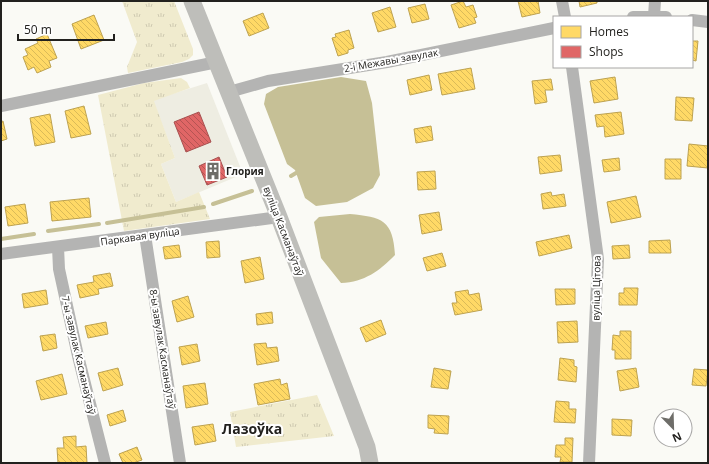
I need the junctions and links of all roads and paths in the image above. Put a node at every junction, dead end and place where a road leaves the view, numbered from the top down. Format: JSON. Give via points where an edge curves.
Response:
{"nodes":[{"id":1,"x":192,"y":1,"type":"edge"},
{"id":2,"x":562,"y":1,"type":"edge"},
{"id":3,"x":656,"y":1,"type":"edge"},
{"id":4,"x":565,"y":16,"type":"edge"},
{"id":5,"x":660,"y":16,"type":"edge"},
{"id":6,"x":693,"y":20,"type":"edge"},
{"id":7,"x":708,"y":22,"type":"edge"},
{"id":8,"x":553,"y":28,"type":"edge"},
{"id":9,"x":217,"y":62,"type":"junction"},
{"id":10,"x":572,"y":68,"type":"edge"},
{"id":11,"x":229,"y":92,"type":"junction"},
{"id":12,"x":1,"y":106,"type":"edge"},
{"id":13,"x":279,"y":217,"type":"junction"},
{"id":14,"x":145,"y":235,"type":"junction"},
{"id":15,"x":58,"y":247,"type":"junction"},
{"id":16,"x":1,"y":254,"type":"edge"},
{"id":17,"x":105,"y":463,"type":"edge"},
{"id":18,"x":180,"y":463,"type":"edge"},
{"id":19,"x":370,"y":463,"type":"edge"},
{"id":20,"x":589,"y":463,"type":"edge"}],
"edges":[{"from":1,"to":9,"type":"main road","name":"вуліца Касманаўтаў"},
{"from":2,"to":4,"type":"street"},
{"from":3,"to":5,"type":"street"},
{"from":6,"to":7,"type":"street"},
{"from":8,"to":11,"type":"street","name":"2-і Межавы завулак","via":[[387,62],[268,82]]},
{"from":9,"to":11,"type":"main road","name":"вуліца Касманаўтаў"},
{"from":9,"to":12,"type":"street"},
{"from":10,"to":20,"type":"street","name":"вуліца Цітова","via":[[598,259]]},
{"from":11,"to":13,"type":"main road","name":"вуліца Касманаўтаў"},
{"from":13,"to":14,"type":"street","name":"Паркавая вуліца"},
{"from":13,"to":19,"type":"main road","name":"вуліца Касманаўтаў","via":[[367,447]]},
{"from":14,"to":15,"type":"street","name":"Паркавая вуліца"},
{"from":14,"to":18,"type":"street","name":"8-ы завулак Касманаўтаў"},
{"from":15,"to":16,"type":"street","name":"Паркавая вуліца"},
{"from":15,"to":17,"type":"street","name":"7-ы завулак Касманаўтаў","via":[[59,269]]}]}
